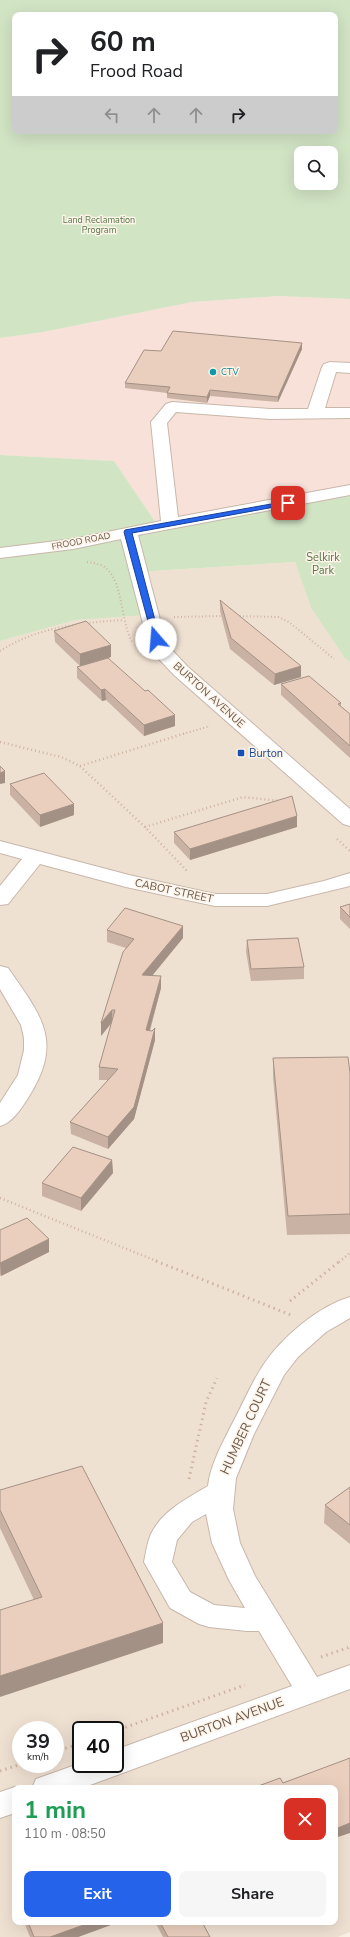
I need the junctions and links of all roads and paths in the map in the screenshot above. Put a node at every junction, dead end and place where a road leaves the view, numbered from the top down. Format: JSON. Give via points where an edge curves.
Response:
{"nodes":[{"id":1,"x":350,"y":368,"type":"edge"},
{"id":2,"x":350,"y":413,"type":"edge"},
{"id":3,"x":315,"y":414,"type":"junction"},
{"id":4,"x":350,"y":490,"type":"edge"},
{"id":5,"x":170,"y":524,"type":"junction"},
{"id":6,"x":128,"y":532,"type":"junction"},
{"id":7,"x":0,"y":553,"type":"edge"},
{"id":8,"x":226,"y":616,"type":"edge"},
{"id":9,"x":234,"y":616,"type":"edge"},
{"id":10,"x":150,"y":618,"type":"junction"},
{"id":11,"x":124,"y":620,"type":"dead end"},
{"id":12,"x":0,"y":651,"type":"edge"},
{"id":13,"x":334,"y":659,"type":"dead end"},
{"id":14,"x":215,"y":724,"type":"dead end"},
{"id":15,"x":0,"y":742,"type":"edge"},
{"id":16,"x":80,"y":766,"type":"junction"},
{"id":17,"x":283,"y":801,"type":"edge"},
{"id":18,"x":350,"y":820,"type":"edge"},
{"id":19,"x":145,"y":826,"type":"junction"},
{"id":20,"x":0,"y":847,"type":"edge"},
{"id":21,"x":35,"y":857,"type":"junction"},
{"id":22,"x":350,"y":879,"type":"edge"},
{"id":23,"x":0,"y":899,"type":"edge"},
{"id":24,"x":215,"y":900,"type":"junction"},
{"id":25,"x":0,"y":973,"type":"edge"},
{"id":26,"x":0,"y":1118,"type":"edge"},
{"id":27,"x":0,"y":1198,"type":"edge"},
{"id":28,"x":350,"y":1253,"type":"edge"},
{"id":29,"x":290,"y":1301,"type":"dead end"},
{"id":30,"x":350,"y":1306,"type":"edge"},
{"id":31,"x":317,"y":1326,"type":"junction"},
{"id":32,"x":218,"y":1378,"type":"dead end"},
{"id":33,"x":221,"y":1491,"type":"junction"},
{"id":34,"x":182,"y":1515,"type":"junction"},
{"id":35,"x":267,"y":1619,"type":"junction"},
{"id":36,"x":350,"y":1646,"type":"edge"},
{"id":37,"x":294,"y":1667,"type":"junction"},
{"id":38,"x":350,"y":1678,"type":"edge"},
{"id":39,"x":253,"y":1682,"type":"dead end"},
{"id":40,"x":310,"y":1691,"type":"junction"},
{"id":41,"x":124,"y":1728,"type":"edge"},
{"id":42,"x":124,"y":1760,"type":"edge"},
{"id":43,"x":12,"y":1767,"type":"edge"},
{"id":44,"x":0,"y":1772,"type":"edge"},
{"id":45,"x":89,"y":1773,"type":"edge"},
{"id":46,"x":55,"y":1785,"type":"edge"},
{"id":47,"x":12,"y":1801,"type":"edge"},
{"id":48,"x":0,"y":1805,"type":"edge"}],
"edges":[{"from":1,"to":3,"type":"street","via":[[330,367]]},
{"from":2,"to":3,"type":"street"},
{"from":3,"to":5,"type":"street","via":[[270,414],[172,407],[159,422]]},
{"from":4,"to":5,"type":"street","name":"FROOD ROAD"},
{"from":5,"to":6,"type":"street","name":"FROOD ROAD"},
{"from":6,"to":7,"type":"street","name":"FROOD ROAD","via":[[73,544]]},
{"from":6,"to":10,"type":"street","name":"BURTON AVENUE"},
{"from":8,"to":10,"type":"path"},
{"from":9,"to":13,"type":"path","via":[[278,617],[289,622]]},
{"from":10,"to":18,"type":"street","name":"BURTON AVENUE","via":[[163,652],[181,671]]},
{"from":11,"to":12,"type":"path","via":[[75,623],[38,632],[10,643]]},
{"from":14,"to":16,"type":"path"},
{"from":15,"to":16,"type":"path","via":[[61,757]]},
{"from":16,"to":19,"type":"path"},
{"from":17,"to":19,"type":"path","via":[[243,797]]},
{"from":19,"to":24,"type":"path"},
{"from":20,"to":21,"type":"street","name":"CABOT STREET"},
{"from":21,"to":23,"type":"street"},
{"from":21,"to":24,"type":"street","name":"CABOT STREET","via":[[126,881]]},
{"from":22,"to":24,"type":"street","name":"CABOT STREET","via":[[267,900]]},
{"from":25,"to":26,"type":"street","via":[[32,1024],[36,1037],[35,1060],[28,1080]]},
{"from":27,"to":31,"type":"path"},
{"from":28,"to":29,"type":"path"},
{"from":30,"to":31,"type":"street","name":"HUMBER COURT"},
{"from":31,"to":33,"type":"street","name":"HUMBER COURT","via":[[289,1350],[273,1370],[222,1478]]},
{"from":32,"to":34,"type":"path","via":[[206,1402]]},
{"from":33,"to":34,"type":"street"},
{"from":33,"to":35,"type":"street","name":"HUMBER COURT","via":[[219,1509],[226,1543]]},
{"from":34,"to":35,"type":"street","via":[[164,1536],[158,1562],[180,1600],[209,1616],[246,1620]]},
{"from":35,"to":37,"type":"street","name":"HUMBER COURT"},
{"from":36,"to":37,"type":"path"},
{"from":37,"to":40,"type":"street","name":"HUMBER COURT"},
{"from":38,"to":40,"type":"street","name":"BURTON AVENUE"},
{"from":39,"to":41,"type":"path"},
{"from":40,"to":42,"type":"street","name":"BURTON AVENUE"},
{"from":43,"to":44,"type":"path"},
{"from":45,"to":46,"type":"street","name":"BURTON AVENUE"},
{"from":47,"to":48,"type":"street"}]}
